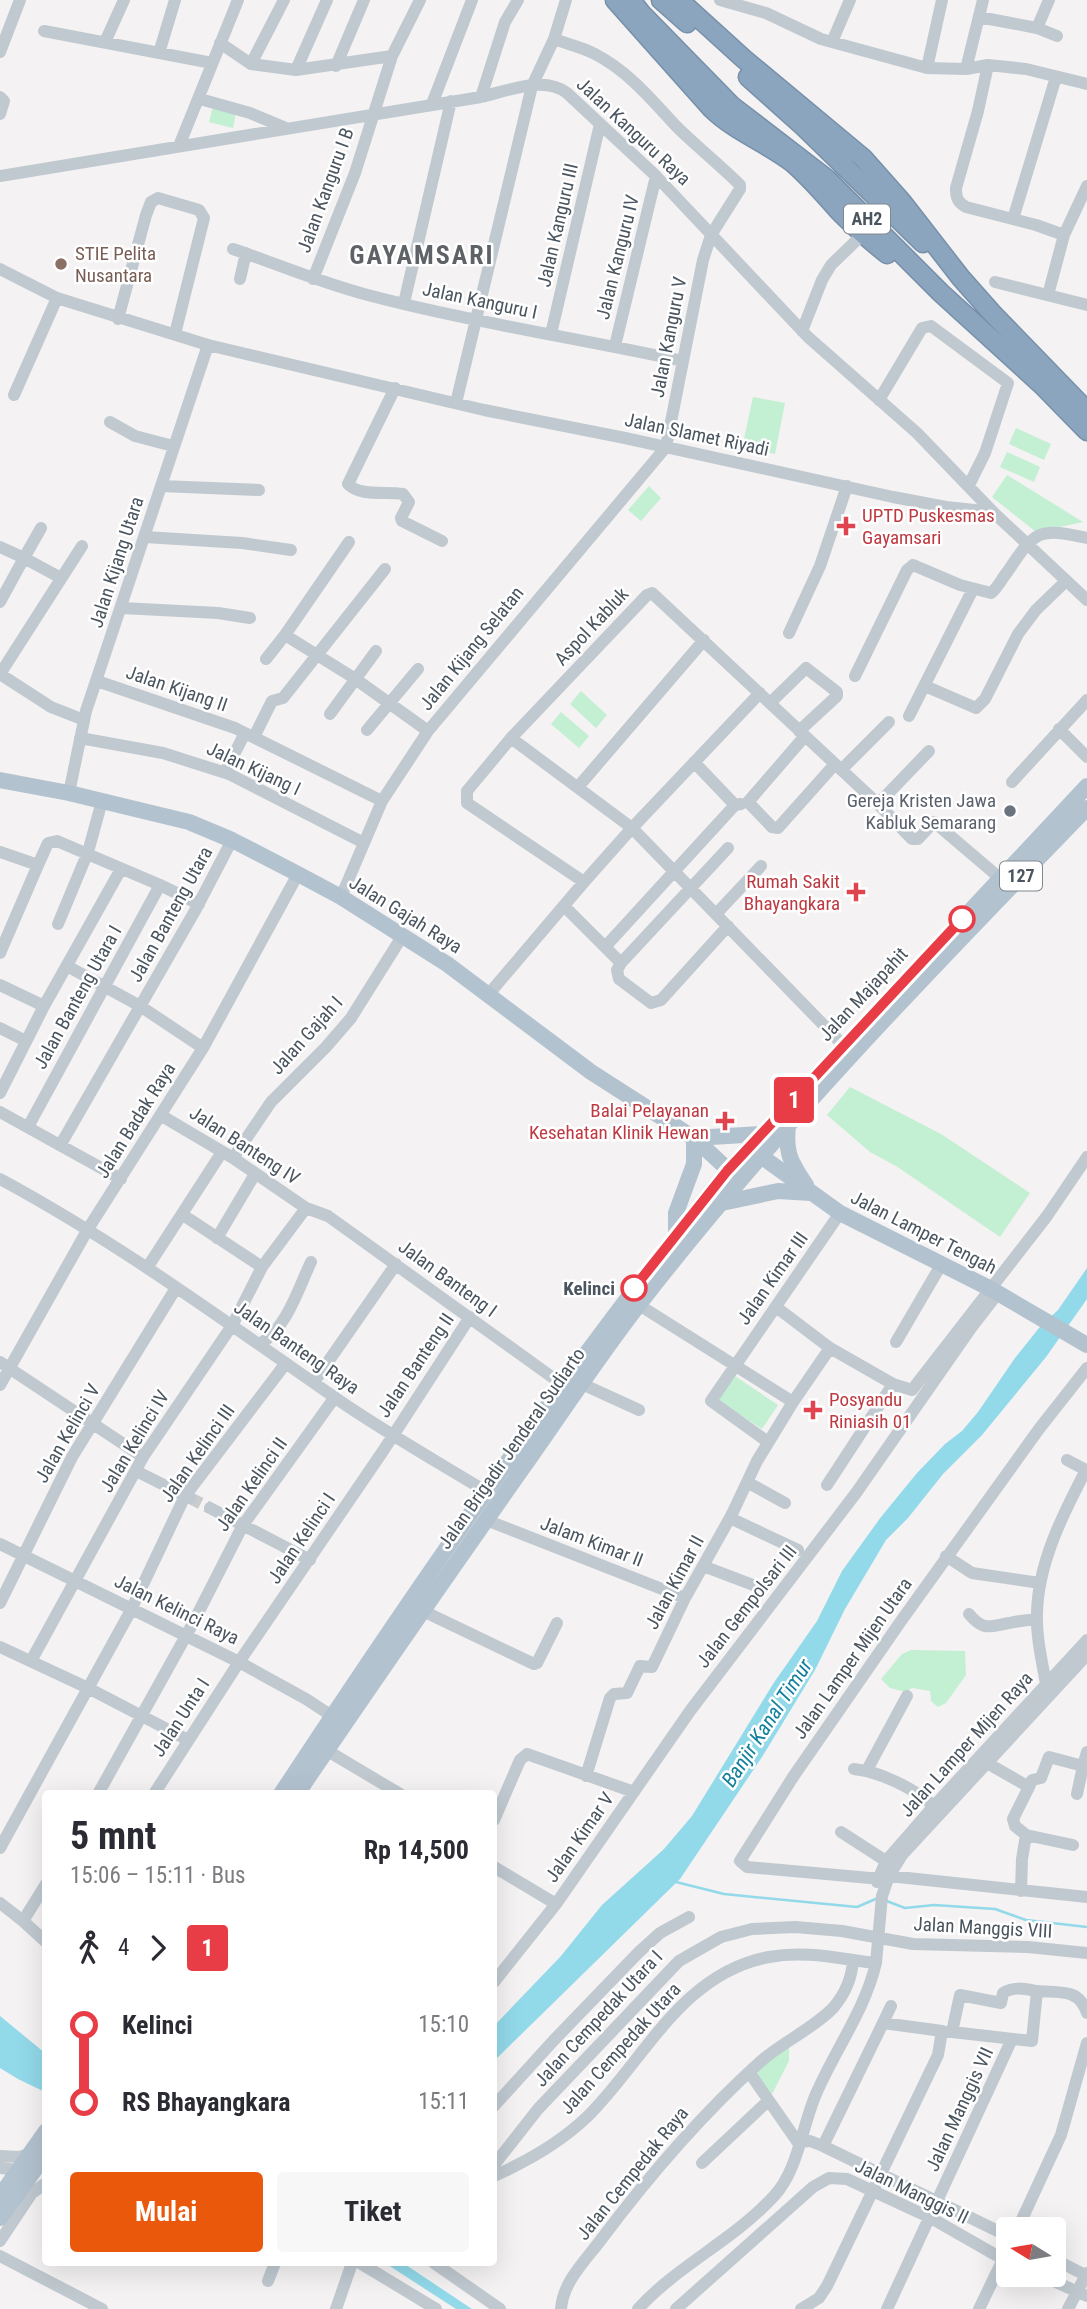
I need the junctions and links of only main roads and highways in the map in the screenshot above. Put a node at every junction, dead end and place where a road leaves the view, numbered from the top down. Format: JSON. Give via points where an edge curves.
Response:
{"nodes":[{"id":1,"x":615,"y":0,"type":"edge"},
{"id":2,"x":631,"y":0,"type":"edge"},
{"id":3,"x":661,"y":0,"type":"edge"},
{"id":4,"x":679,"y":0,"type":"edge"},
{"id":5,"x":961,"y":278,"type":"junction"},
{"id":6,"x":941,"y":293,"type":"junction"},
{"id":7,"x":1087,"y":411,"type":"edge"},
{"id":8,"x":1087,"y":431,"type":"edge"},
{"id":9,"x":0,"y":780,"type":"edge"},
{"id":10,"x":1087,"y":786,"type":"edge"},
{"id":11,"x":1087,"y":808,"type":"edge"},
{"id":12,"x":924,"y":968,"type":"junction"},
{"id":13,"x":788,"y":1126,"type":"junction"},
{"id":14,"x":694,"y":1138,"type":"junction"},
{"id":15,"x":757,"y":1146,"type":"junction"},
{"id":16,"x":727,"y":1171,"type":"junction"},
{"id":17,"x":740,"y":1181,"type":"junction"},
{"id":18,"x":811,"y":1193,"type":"junction"},
{"id":19,"x":722,"y":1203,"type":"junction"},
{"id":20,"x":676,"y":1234,"type":"junction"},
{"id":21,"x":1087,"y":1345,"type":"edge"},
{"id":22,"x":440,"y":1573,"type":"junction"},
{"id":23,"x":338,"y":1720,"type":"junction"},
{"id":24,"x":321,"y":1747,"type":"junction"},
{"id":25,"x":284,"y":1790,"type":"edge"},
{"id":26,"x":300,"y":1790,"type":"edge"},
{"id":27,"x":40,"y":2158,"type":"edge"},
{"id":28,"x":1,"y":2190,"type":"edge"},
{"id":29,"x":0,"y":2218,"type":"edge"}],
"edges":[{"from":1,"to":6,"type":"highway","via":[[727,123],[796,166],[863,234]]},
{"from":2,"to":6,"type":"highway","number":"AH2","via":[[732,106],[827,179]]},
{"from":3,"to":5,"type":"highway","number":"AH2","via":[[804,127]]},
{"from":4,"to":5,"type":"highway","number":"AH2","via":[[863,158]]},
{"from":5,"to":7,"type":"highway","number":"AH2"},
{"from":6,"to":8,"type":"highway","number":"AH2"},
{"from":9,"to":14,"type":"main road","name":"Jalan Gajah Raya","via":[[162,814],[232,839],[403,935],[591,1072]]},
{"from":10,"to":12,"type":"main road","name":"Jalan Majapahit","number":"127"},
{"from":11,"to":12,"type":"main road","name":"Jalan Majapahit","number":"127"},
{"from":12,"to":13,"type":"main road","name":"Jalan Majapahit","number":"127"},
{"from":12,"to":15,"type":"main road","name":"Jalan Majapahit","number":"127","via":[[844,1045]]},
{"from":13,"to":15,"type":"main road","name":"Jalan Majapahit","number":"127"},
{"from":13,"to":18,"type":"main road","via":[[790,1160]]},
{"from":14,"to":15,"type":"main road"},
{"from":14,"to":16,"type":"main road","name":"Jalan Gajah Raya"},
{"from":14,"to":20,"type":"main road","via":[[694,1164],[678,1205]]},
{"from":15,"to":16,"type":"main road","name":"Jalan Majapahit","number":"127"},
{"from":15,"to":17,"type":"main road","name":"Jalan Majapahit","number":"127"},
{"from":15,"to":18,"type":"main road","name":"Jalan Lamper Tengah"},
{"from":16,"to":17,"type":"main road","name":"Jalan Gajah Raya"},
{"from":16,"to":20,"type":"main road","name":"Jalan Majapahit","number":"127"},
{"from":17,"to":19,"type":"main road","name":"Jalan Majapahit","number":"127"},
{"from":18,"to":19,"type":"main road","via":[[778,1191]]},
{"from":18,"to":21,"type":"main road","name":"Jalan Lamper Tengah","via":[[840,1213],[999,1294]]},
{"from":19,"to":22,"type":"main road","name":"Jalan Brigadir Jenderal Sudiarto","via":[[639,1305],[486,1520]]},
{"from":20,"to":22,"type":"main road","name":"Jalan Brigadir Jenderal Sudiarto","via":[[487,1492]]},
{"from":22,"to":23,"type":"main road","name":"Jalan Brigadir Jenderal Sudiarto"},
{"from":22,"to":23,"type":"main road","name":"Jalan Brigadir Jenderal Sudiarto","via":[[423,1611]]},
{"from":23,"to":24,"type":"main road","name":"Jalan Brigadir Jenderal Sudiarto"},
{"from":24,"to":25,"type":"main road","name":"Jalan Brigadir Jenderal Sudiarto"},
{"from":24,"to":26,"type":"main road","name":"Jalan Brigadir Jenderal Sudiarto"},
{"from":27,"to":28,"type":"main road","via":[[18,2170]]},
{"from":27,"to":29,"type":"main road"}]}
